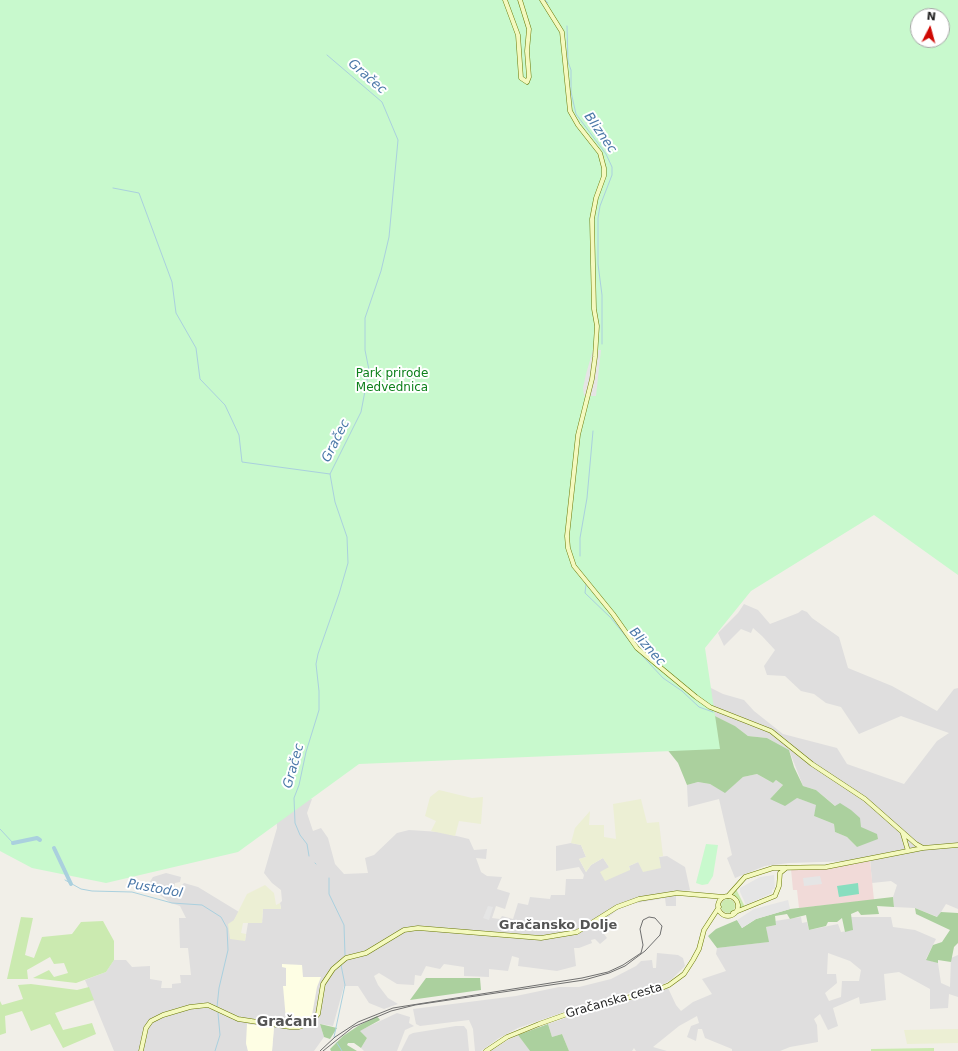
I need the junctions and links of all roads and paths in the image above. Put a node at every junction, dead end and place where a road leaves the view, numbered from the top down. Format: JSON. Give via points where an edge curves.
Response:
{"nodes":[{"id":1,"x":505,"y":0,"type":"edge"},
{"id":2,"x":520,"y":0,"type":"edge"},
{"id":3,"x":542,"y":0,"type":"edge"},
{"id":4,"x":901,"y":831,"type":"junction"},
{"id":5,"x":958,"y":845,"type":"edge"},
{"id":6,"x":923,"y":848,"type":"junction"},
{"id":7,"x":908,"y":851,"type":"junction"},
{"id":8,"x":788,"y":867,"type":"junction"},
{"id":9,"x":773,"y":868,"type":"junction"},
{"id":10,"x":779,"y":875,"type":"junction"},
{"id":11,"x":710,"y":895,"type":"junction"},
{"id":12,"x":726,"y":897,"type":"junction"},
{"id":13,"x":719,"y":905,"type":"junction"},
{"id":14,"x":734,"y":913,"type":"junction"},
{"id":15,"x":725,"y":914,"type":"junction"},
{"id":16,"x":712,"y":919,"type":"junction"},
{"id":17,"x":141,"y":1051,"type":"edge"},
{"id":18,"x":486,"y":1051,"type":"edge"}],
"edges":[{"from":1,"to":2,"type":"main road","via":[[518,35],[521,78],[527,82],[529,29]]},
{"from":3,"to":4,"type":"main road","via":[[562,32],[570,111],[600,153],[604,168],[592,219],[594,309],[597,326],[595,357],[578,435],[567,536],[574,566],[614,614],[637,648],[696,697],[710,707],[771,731],[812,764],[865,799]]},
{"from":4,"to":6,"type":"main road"},
{"from":4,"to":7,"type":"main road"},
{"from":5,"to":6,"type":"main road"},
{"from":6,"to":7,"type":"main road"},
{"from":7,"to":8,"type":"main road","via":[[826,867]]},
{"from":8,"to":9,"type":"main road"},
{"from":8,"to":10,"type":"main road"},
{"from":9,"to":10,"type":"main road","via":[[777,869]]},
{"from":9,"to":12,"type":"main road","via":[[745,877]]},
{"from":10,"to":14,"type":"main road","via":[[779,886],[775,896]]},
{"from":11,"to":12,"type":"main road"},
{"from":11,"to":13,"type":"main road","via":[[716,898]]},
{"from":11,"to":17,"type":"main road","via":[[677,893],[634,900],[617,907],[577,932],[541,938],[410,928],[366,953],[347,957],[333,969],[324,982],[316,1017],[310,1023],[299,1027],[243,1020],[208,1005],[190,1007],[151,1021],[146,1028]]},
{"from":12,"to":13,"type":"main road"},
{"from":12,"to":14,"type":"main road","via":[[734,898],[737,903]]},
{"from":13,"to":15,"type":"main road"},
{"from":13,"to":16,"type":"main road","name":"Gračanska cesta"},
{"from":14,"to":15,"type":"main road"},
{"from":15,"to":16,"type":"main road"},
{"from":16,"to":18,"type":"main road","name":"Gračanska cesta","via":[[704,930],[693,960],[684,974],[670,985],[652,992],[587,1007],[539,1024],[507,1037]]}]}
